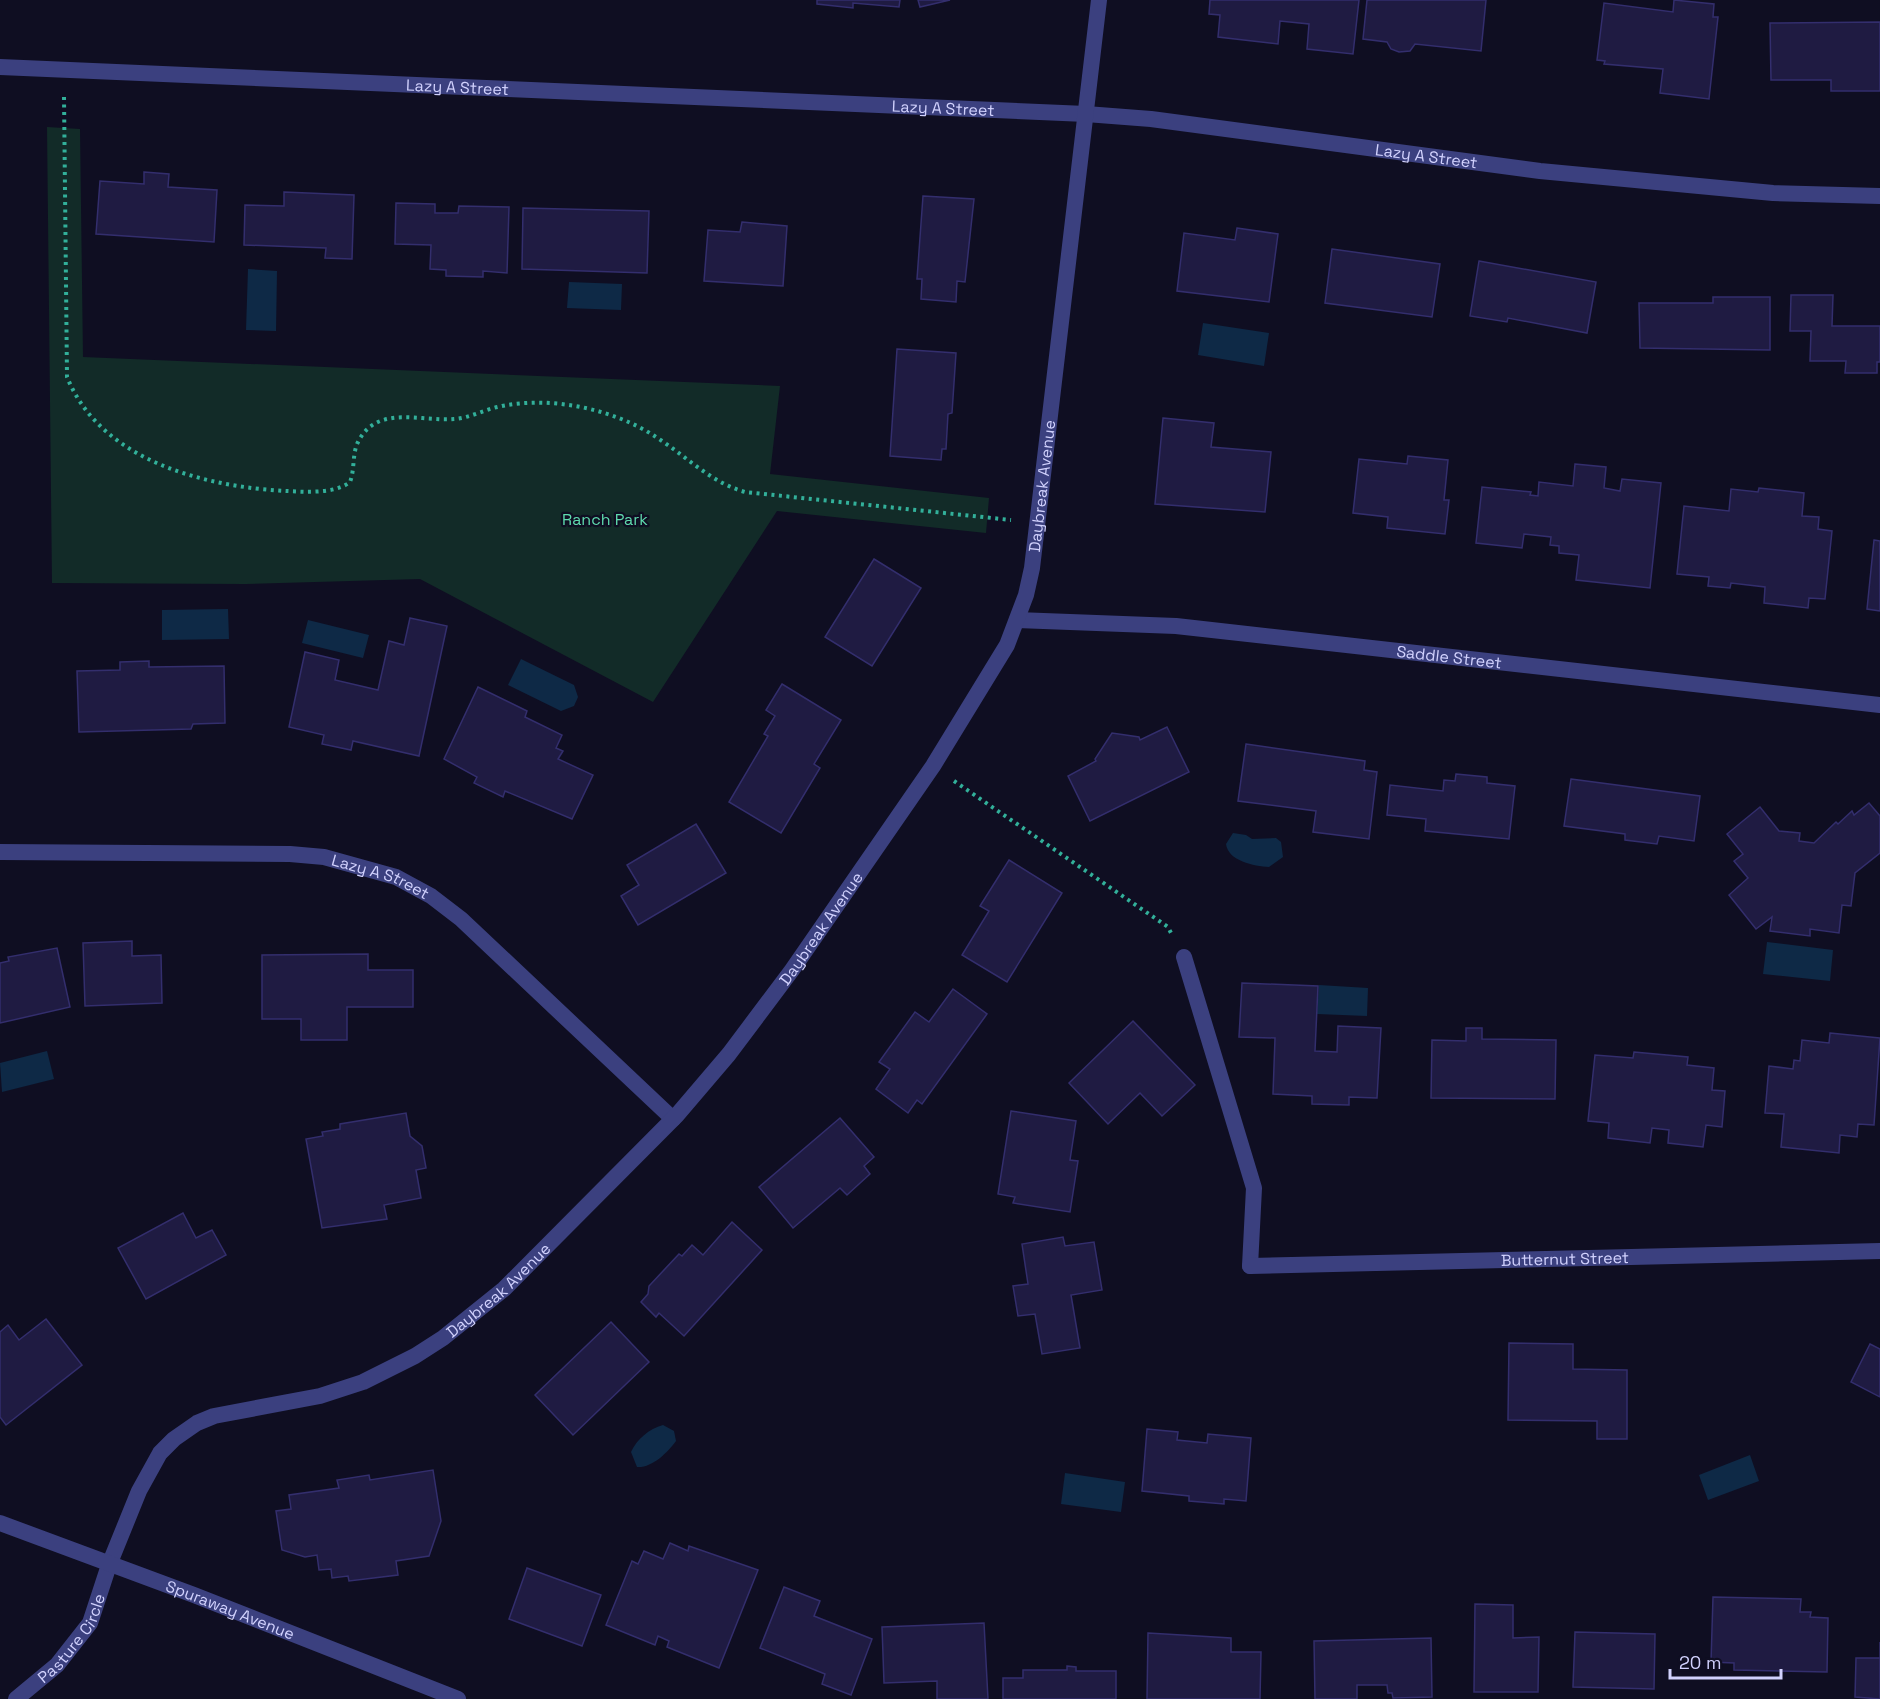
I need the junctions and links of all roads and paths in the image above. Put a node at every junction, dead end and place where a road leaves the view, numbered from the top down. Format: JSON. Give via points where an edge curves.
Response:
{"nodes":[{"id":1,"x":1099,"y":0,"type":"edge"},
{"id":2,"x":0,"y":67,"type":"edge"},
{"id":3,"x":63,"y":70,"type":"junction"},
{"id":4,"x":1086,"y":114,"type":"junction"},
{"id":5,"x":1880,"y":196,"type":"edge"},
{"id":6,"x":1039,"y":523,"type":"junction"},
{"id":7,"x":1017,"y":620,"type":"junction"},
{"id":8,"x":1880,"y":705,"type":"edge"},
{"id":9,"x":933,"y":766,"type":"junction"},
{"id":10,"x":0,"y":852,"type":"edge"},
{"id":11,"x":1184,"y":957,"type":"joint"},
{"id":12,"x":673,"y":1119,"type":"junction"},
{"id":13,"x":1880,"y":1251,"type":"edge"},
{"id":14,"x":0,"y":1523,"type":"edge"},
{"id":15,"x":108,"y":1565,"type":"junction"},
{"id":16,"x":16,"y":1699,"type":"edge"},
{"id":17,"x":458,"y":1699,"type":"edge"}],
"edges":[{"from":1,"to":4,"type":"street","name":"Daybreak Avenue"},
{"from":2,"to":3,"type":"street","name":"Lazy A Street"},
{"from":3,"to":4,"type":"street","name":"Lazy A Street"},
{"from":3,"to":6,"type":"path","via":[[67,377],[88,415],[129,448],[163,466],[256,488],[326,490],[350,482],[358,441],[382,420],[456,419],[502,406],[548,404],[611,415],[645,429],[716,481],[745,492]]},
{"from":4,"to":5,"type":"street","name":"Lazy A Street","via":[[1151,119],[1540,171],[1773,193]]},
{"from":4,"to":6,"type":"street","name":"Daybreak Avenue"},
{"from":6,"to":7,"type":"street","name":"Daybreak Avenue","via":[[1026,595]]},
{"from":7,"to":8,"type":"street","name":"Saddle Street","via":[[1176,626]]},
{"from":7,"to":9,"type":"street","name":"Daybreak Avenue","via":[[994,669]]},
{"from":9,"to":11,"type":"path","via":[[1168,927]]},
{"from":9,"to":12,"type":"street","name":"Daybreak Avenue","via":[[792,970],[729,1054]]},
{"from":10,"to":12,"type":"street","name":"Lazy A Street","via":[[290,854],[353,863],[396,877],[431,896],[461,919]]},
{"from":11,"to":13,"type":"street","name":"Butternut Street","via":[[1254,1188],[1250,1266]]},
{"from":12,"to":15,"type":"street","name":"Daybreak Avenue","via":[[504,1289],[424,1350],[341,1389],[214,1416],[184,1431],[160,1453],[150,1469]]},
{"from":14,"to":15,"type":"street","name":"Spuraway Avenue"},
{"from":15,"to":16,"type":"street","name":"Pasture Circle","via":[[90,1623],[57,1665]]},
{"from":15,"to":17,"type":"street","name":"Spuraway Avenue"}]}
